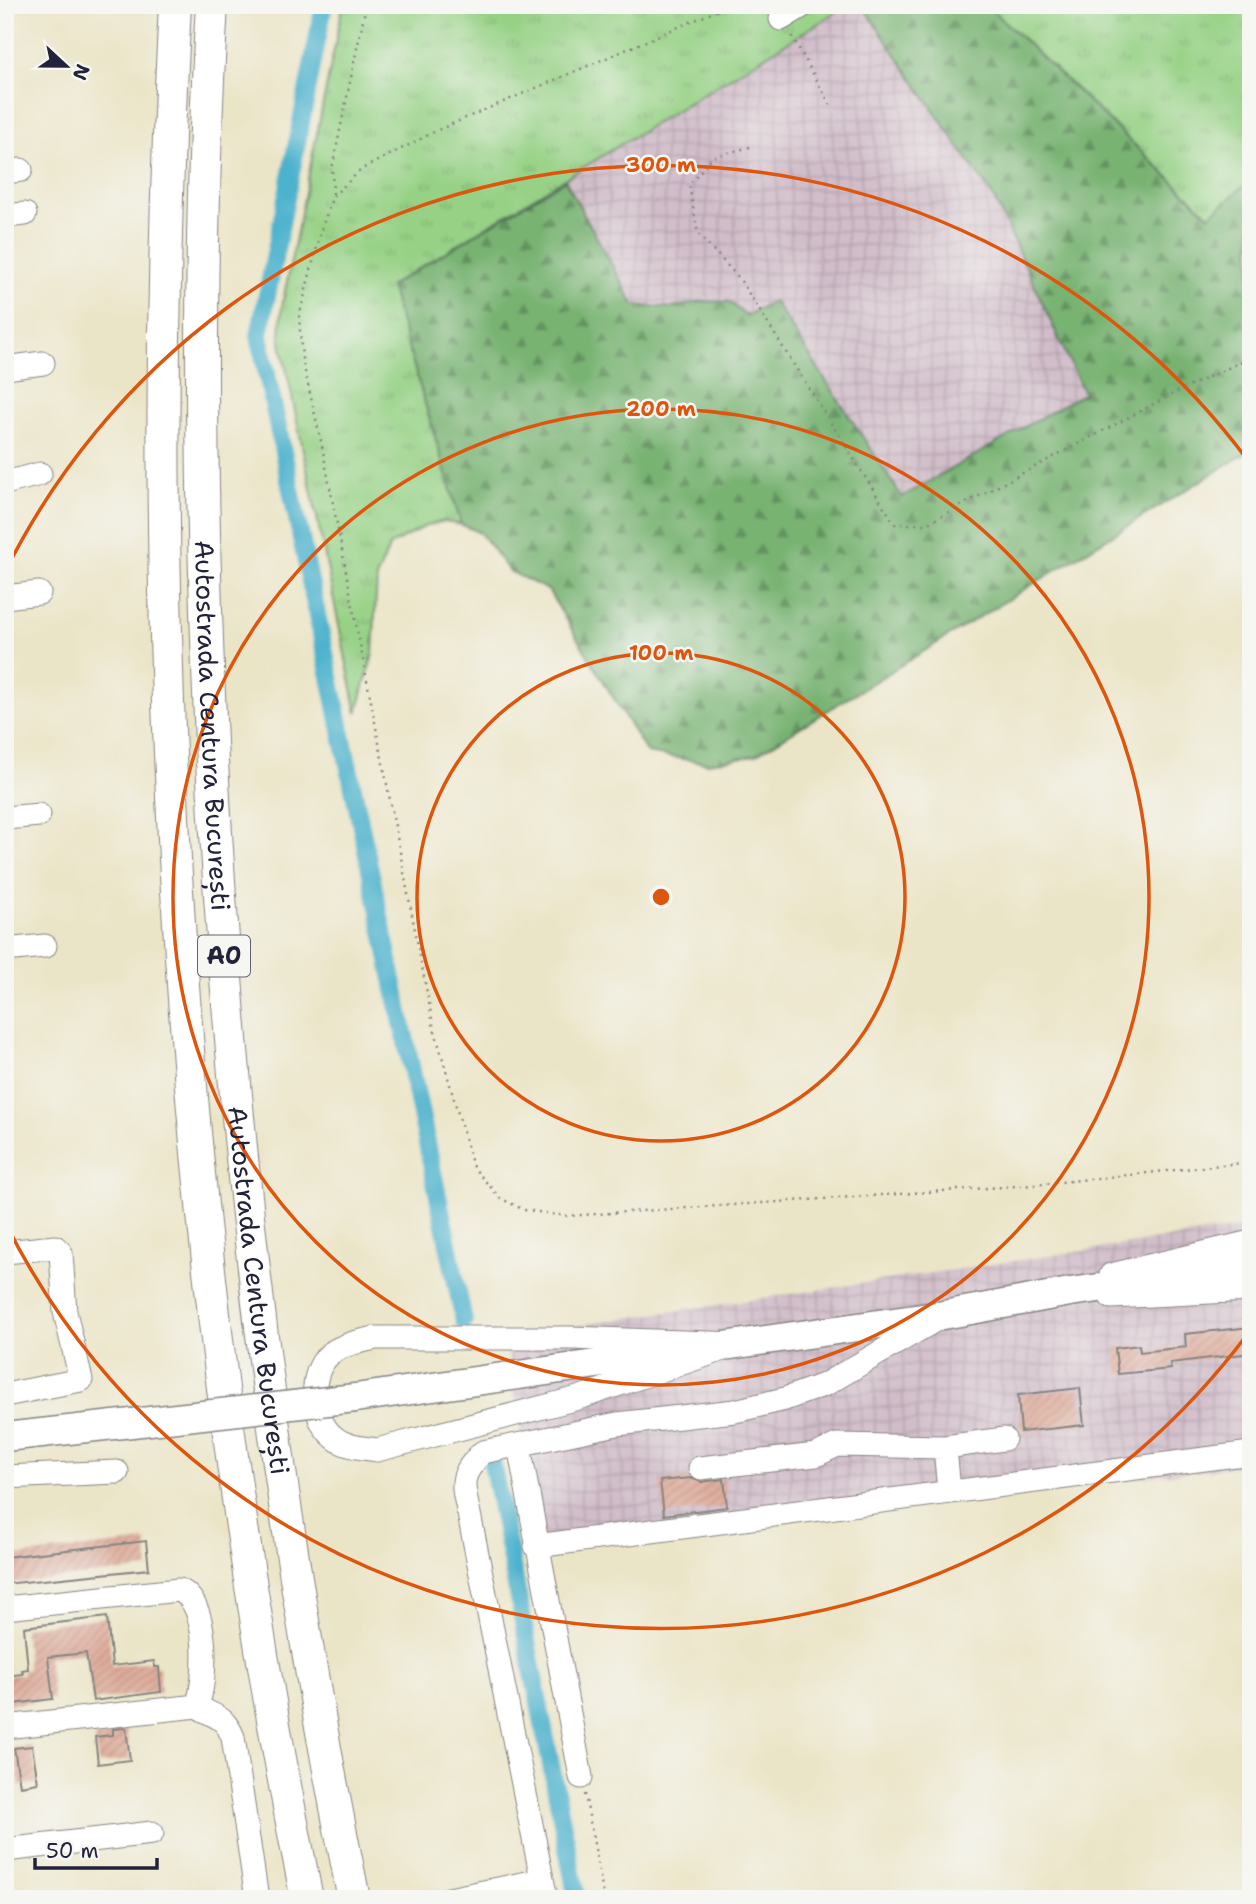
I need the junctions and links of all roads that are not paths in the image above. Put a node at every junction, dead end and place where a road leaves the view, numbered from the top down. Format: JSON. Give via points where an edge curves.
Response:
{"nodes":[{"id":1,"x":175,"y":5,"type":"edge"},
{"id":2,"x":212,"y":5,"type":"edge"},
{"id":3,"x":804,"y":5,"type":"edge"},
{"id":4,"x":781,"y":19,"type":"road end"},
{"id":5,"x":43,"y":363,"type":"dead end"},
{"id":6,"x":5,"y":368,"type":"edge"},
{"id":7,"x":40,"y":474,"type":"dead end"},
{"id":8,"x":5,"y":483,"type":"edge"},
{"id":9,"x":40,"y":593,"type":"dead end"},
{"id":10,"x":5,"y":597,"type":"edge"},
{"id":11,"x":39,"y":815,"type":"dead end"},
{"id":12,"x":5,"y":818,"type":"edge"},
{"id":13,"x":45,"y":946,"type":"dead end"},
{"id":14,"x":5,"y":950,"type":"edge"},
{"id":15,"x":1251,"y":1242,"type":"edge"},
{"id":16,"x":5,"y":1252,"type":"edge"},
{"id":17,"x":1251,"y":1267,"type":"edge"},
{"id":18,"x":1251,"y":1290,"type":"edge"},
{"id":19,"x":1070,"y":1292,"type":"junction"},
{"id":20,"x":943,"y":1315,"type":"junction"},
{"id":21,"x":739,"y":1344,"type":"junction"},
{"id":22,"x":5,"y":1395,"type":"edge"},
{"id":23,"x":5,"y":1437,"type":"edge"},
{"id":24,"x":1004,"y":1440,"type":"dead end"},
{"id":25,"x":519,"y":1446,"type":"junction"},
{"id":26,"x":945,"y":1447,"type":"junction"},
{"id":27,"x":1251,"y":1453,"type":"edge"},
{"id":28,"x":700,"y":1468,"type":"dead end"},
{"id":29,"x":117,"y":1472,"type":"dead end"},
{"id":30,"x":5,"y":1477,"type":"edge"},
{"id":31,"x":949,"y":1491,"type":"junction"},
{"id":32,"x":536,"y":1546,"type":"junction"},
{"id":33,"x":5,"y":1608,"type":"edge"},
{"id":34,"x":197,"y":1706,"type":"junction"},
{"id":35,"x":5,"y":1727,"type":"edge"},
{"id":36,"x":581,"y":1777,"type":"road end"},
{"id":37,"x":152,"y":1833,"type":"dead end"},
{"id":38,"x":5,"y":1850,"type":"edge"},
{"id":39,"x":544,"y":1889,"type":"edge"},
{"id":40,"x":257,"y":1899,"type":"edge"},
{"id":41,"x":307,"y":1899,"type":"edge"},
{"id":42,"x":354,"y":1899,"type":"edge"},
{"id":43,"x":449,"y":1899,"type":"edge"}],
"edges":[{"from":1,"to":41,"type":"highway","name":"Autostrada Centura București","number":"A0","via":[[165,301],[165,524],[170,709],[189,1046],[220,1375],[249,1588]]},
{"from":2,"to":42,"type":"highway","name":"Autostrada Centura București","number":"A0","via":[[203,175],[202,521],[223,943],[265,1369],[294,1581]]},
{"from":3,"to":4,"type":"street"},
{"from":5,"to":6,"type":"street"},
{"from":7,"to":8,"type":"street"},
{"from":9,"to":10,"type":"street"},
{"from":11,"to":12,"type":"street"},
{"from":13,"to":14,"type":"street"},
{"from":15,"to":19,"type":"street","via":[[1095,1278]]},
{"from":16,"to":22,"type":"street","via":[[55,1247],[61,1253],[65,1312],[81,1380]]},
{"from":17,"to":19,"type":"main road"},
{"from":18,"to":19,"type":"street","via":[[1098,1298]]},
{"from":19,"to":20,"type":"main road"},
{"from":20,"to":21,"type":"main road"},
{"from":20,"to":25,"type":"street","via":[[826,1384],[785,1399],[735,1411],[617,1424]]},
{"from":21,"to":21,"type":"street","via":[[376,1338],[341,1348],[322,1364],[316,1407],[335,1439],[377,1450],[579,1398]]},
{"from":21,"to":23,"type":"main road","bridge":true,"via":[[355,1398]]},
{"from":24,"to":26,"type":"street"},
{"from":25,"to":32,"type":"street"},
{"from":25,"to":39,"type":"street","via":[[483,1452],[463,1476]]},
{"from":26,"to":28,"type":"street","via":[[837,1444],[816,1455]]},
{"from":26,"to":31,"type":"street"},
{"from":27,"to":31,"type":"street"},
{"from":29,"to":30,"type":"street"},
{"from":31,"to":32,"type":"street"},
{"from":32,"to":36,"type":"street"},
{"from":33,"to":34,"type":"street","via":[[179,1591],[188,1594],[198,1610],[204,1669]]},
{"from":34,"to":35,"type":"street"},
{"from":34,"to":40,"type":"street","via":[[219,1716],[233,1737]]},
{"from":37,"to":38,"type":"street"},
{"from":39,"to":43,"type":"street"}]}
